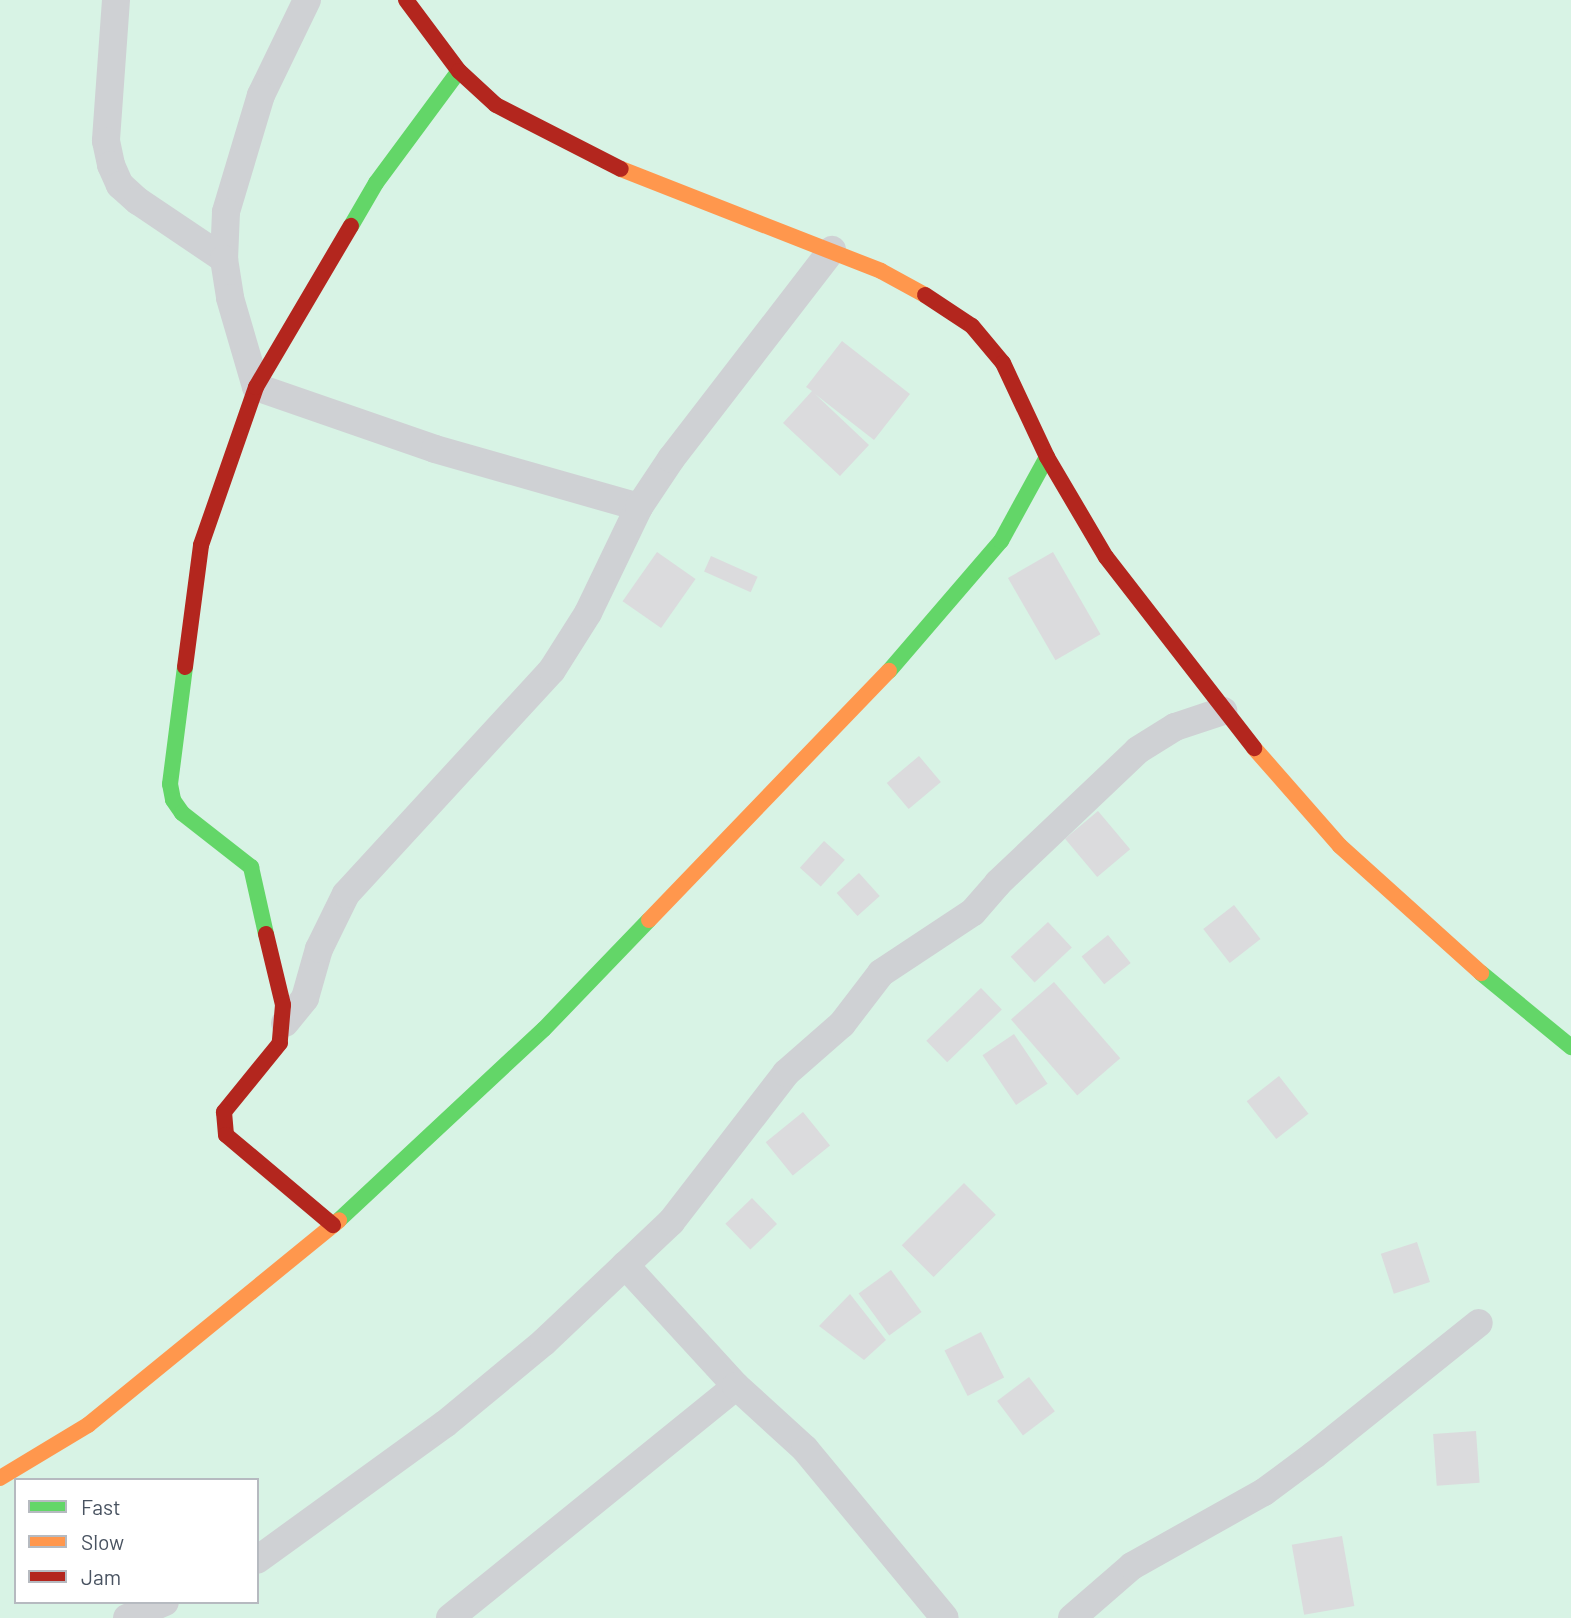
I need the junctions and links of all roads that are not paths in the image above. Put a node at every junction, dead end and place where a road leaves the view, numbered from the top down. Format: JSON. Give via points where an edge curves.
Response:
{"nodes":[{"id":1,"x":116,"y":0,"type":"edge"},
{"id":2,"x":307,"y":0,"type":"edge"},
{"id":3,"x":407,"y":0,"type":"edge"},
{"id":4,"x":459,"y":71,"type":"junction"},
{"id":5,"x":832,"y":250,"type":"junction"},
{"id":6,"x":224,"y":259,"type":"junction"},
{"id":7,"x":256,"y":387,"type":"junction"},
{"id":8,"x":1047,"y":457,"type":"junction"},
{"id":9,"x":639,"y":507,"type":"junction"},
{"id":10,"x":1223,"y":711,"type":"junction"},
{"id":11,"x":285,"y":1023,"type":"junction"},
{"id":12,"x":1571,"y":1047,"type":"edge"},
{"id":13,"x":333,"y":1225,"type":"junction"},
{"id":14,"x":625,"y":1265,"type":"junction"},
{"id":15,"x":1479,"y":1323,"type":"dead end"},
{"id":16,"x":736,"y":1386,"type":"junction"},
{"id":17,"x":0,"y":1478,"type":"edge"},
{"id":18,"x":259,"y":1559,"type":"edge"},
{"id":19,"x":160,"y":1604,"type":"edge"},
{"id":20,"x":127,"y":1618,"type":"edge"},
{"id":21,"x":450,"y":1618,"type":"edge"},
{"id":22,"x":945,"y":1618,"type":"edge"},
{"id":23,"x":1072,"y":1618,"type":"edge"}],
"edges":[{"from":1,"to":6,"type":"street","via":[[106,141],[111,165],[120,185],[138,201]]},
{"from":2,"to":6,"type":"street","via":[[261,95],[237,169],[226,212]]},
{"from":3,"to":4,"type":"street"},
{"from":4,"to":5,"type":"street","via":[[496,104],[571,147]]},
{"from":4,"to":7,"type":"street","via":[[376,183]]},
{"from":5,"to":8,"type":"street","via":[[930,296],[972,326],[1003,363]]},
{"from":5,"to":9,"type":"street","via":[[671,458]]},
{"from":6,"to":7,"type":"street"},
{"from":7,"to":9,"type":"street","via":[[435,449]]},
{"from":7,"to":11,"type":"street","via":[[201,545],[170,784],[182,813],[251,867]]},
{"from":8,"to":10,"type":"street","via":[[1106,557]]},
{"from":8,"to":13,"type":"street","via":[[1001,541],[834,732],[553,1020]]},
{"from":9,"to":11,"type":"street","via":[[588,613],[552,670],[346,894],[319,949],[305,998]]},
{"from":10,"to":12,"type":"street","via":[[1340,846],[1454,950]]},
{"from":10,"to":14,"type":"street","via":[[1175,727],[1138,750],[973,912],[881,973],[842,1024],[786,1073],[671,1222]]},
{"from":11,"to":13,"type":"street","via":[[272,1057],[228,1106],[223,1127],[240,1149]]},
{"from":13,"to":17,"type":"street","via":[[88,1425]]},
{"from":14,"to":16,"type":"street"},
{"from":14,"to":18,"type":"street","via":[[471,1404]]},
{"from":15,"to":23,"type":"street","via":[[1264,1492],[1132,1566]]},
{"from":16,"to":21,"type":"street"},
{"from":16,"to":22,"type":"street","via":[[805,1449]]},
{"from":19,"to":20,"type":"street"}]}
